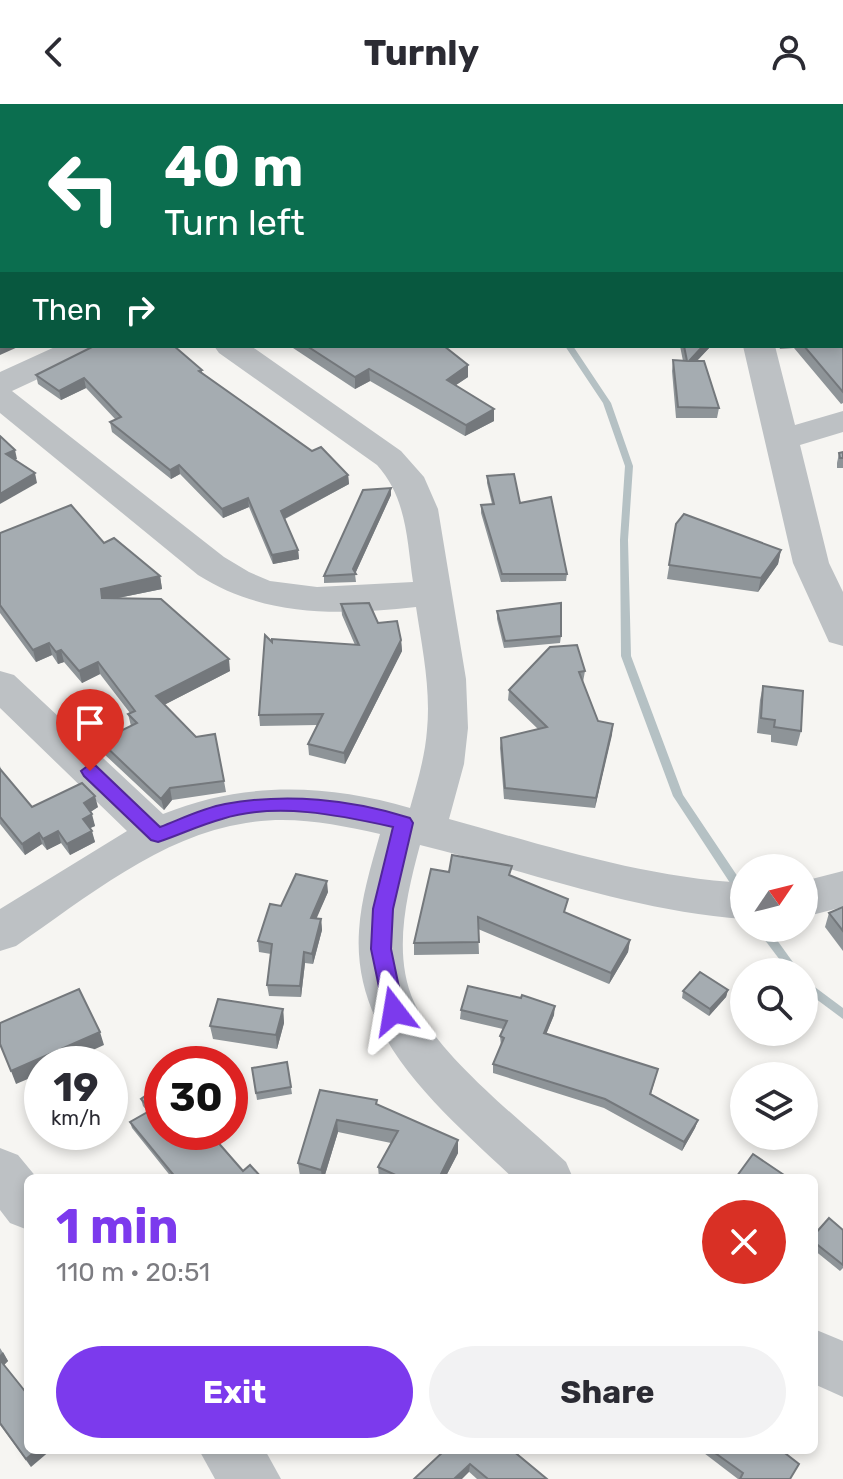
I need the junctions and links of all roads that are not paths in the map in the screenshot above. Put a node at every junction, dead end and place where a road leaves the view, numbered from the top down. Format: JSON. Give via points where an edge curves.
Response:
{"nodes":[{"id":1,"x":79,"y":348,"type":"edge"},
{"id":2,"x":233,"y":348,"type":"edge"},
{"id":3,"x":759,"y":348,"type":"edge"},
{"id":4,"x":0,"y":384,"type":"edge"},
{"id":5,"x":0,"y":397,"type":"edge"},
{"id":6,"x":843,"y":421,"type":"edge"},
{"id":7,"x":782,"y":439,"type":"junction"},
{"id":8,"x":431,"y":593,"type":"junction"},
{"id":9,"x":841,"y":623,"type":"edge"},
{"id":10,"x":0,"y":685,"type":"edge"},
{"id":11,"x":414,"y":826,"type":"junction"},
{"id":12,"x":158,"y":835,"type":"junction"},
{"id":13,"x":843,"y":889,"type":"edge"},
{"id":14,"x":818,"y":895,"type":"edge"},
{"id":15,"x":730,"y":900,"type":"edge"},
{"id":16,"x":0,"y":933,"type":"edge"},
{"id":17,"x":0,"y":1171,"type":"edge"},
{"id":18,"x":544,"y":1174,"type":"edge"},
{"id":19,"x":24,"y":1201,"type":"edge"},
{"id":20,"x":818,"y":1358,"type":"edge"},
{"id":21,"x":843,"y":1369,"type":"edge"},
{"id":22,"x":231,"y":1454,"type":"edge"},
{"id":23,"x":252,"y":1479,"type":"edge"}],
"edges":[{"from":1,"to":4,"type":"street"},
{"from":2,"to":8,"type":"street","via":[[401,469],[420,509]]},
{"from":3,"to":7,"type":"street"},
{"from":5,"to":8,"type":"street","via":[[211,566],[245,587],[323,600]]},
{"from":6,"to":7,"type":"street"},
{"from":7,"to":9,"type":"street","via":[[811,563]]},
{"from":8,"to":11,"type":"street","via":[[449,707],[443,764]]},
{"from":10,"to":12,"type":"street"},
{"from":11,"to":12,"type":"street","via":[[345,809],[277,804],[223,811]]},
{"from":11,"to":15,"type":"street","via":[[637,886]]},
{"from":11,"to":18,"type":"street","via":[[383,909],[386,985],[394,1011],[444,1076]]},
{"from":12,"to":16,"type":"street"},
{"from":13,"to":14,"type":"street"},
{"from":17,"to":19,"type":"street"},
{"from":20,"to":21,"type":"street"},
{"from":22,"to":23,"type":"street"}]}
